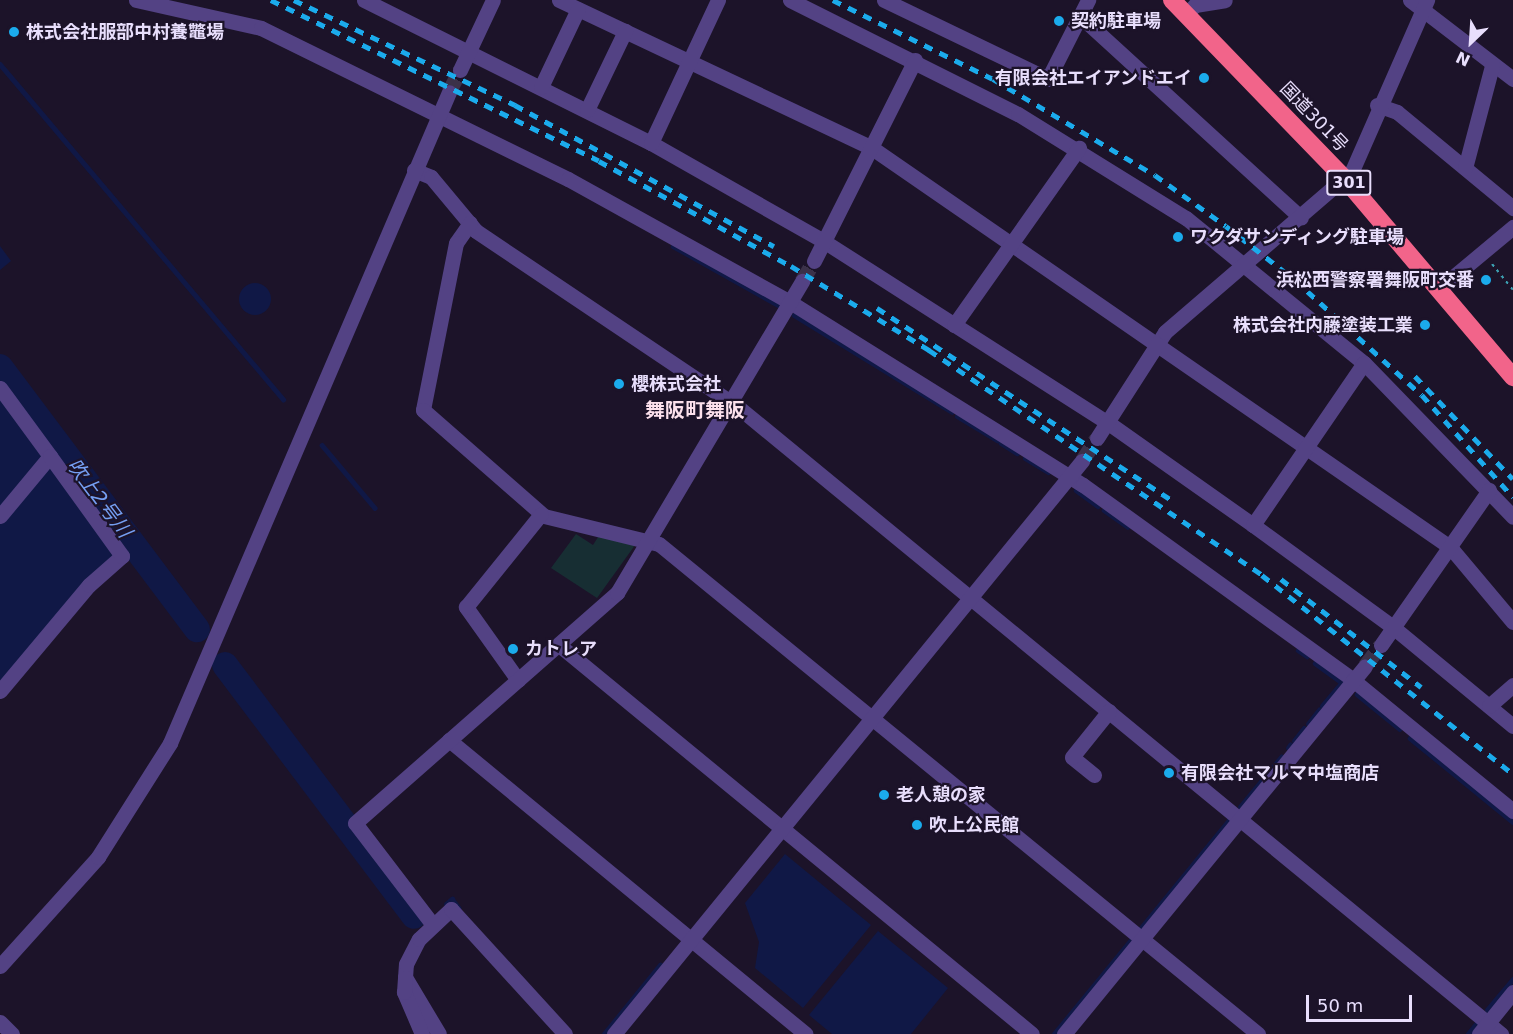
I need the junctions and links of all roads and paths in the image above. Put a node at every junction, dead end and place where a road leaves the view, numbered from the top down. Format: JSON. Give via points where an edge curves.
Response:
{"nodes":[{"id":1,"x":136,"y":0,"type":"edge"},
{"id":2,"x":364,"y":0,"type":"edge"},
{"id":3,"x":493,"y":0,"type":"edge"},
{"id":4,"x":560,"y":0,"type":"edge"},
{"id":5,"x":718,"y":0,"type":"edge"},
{"id":6,"x":790,"y":0,"type":"edge"},
{"id":7,"x":884,"y":0,"type":"edge"},
{"id":8,"x":1172,"y":0,"type":"edge"},
{"id":9,"x":1225,"y":0,"type":"edge"},
{"id":10,"x":1420,"y":2,"type":"edge"},
{"id":11,"x":1083,"y":5,"type":"edge"},
{"id":12,"x":578,"y":9,"type":"junction"},
{"id":13,"x":1186,"y":14,"type":"junction"},
{"id":14,"x":625,"y":31,"type":"junction"},
{"id":15,"x":469,"y":50,"type":"junction"},
{"id":16,"x":915,"y":60,"type":"junction"},
{"id":17,"x":689,"y":62,"type":"junction"},
{"id":18,"x":1492,"y":66,"type":"junction"},
{"id":19,"x":460,"y":70,"type":"tunnel mouth"},
{"id":20,"x":1513,"y":79,"type":"edge"},
{"id":21,"x":541,"y":87,"type":"junction"},
{"id":22,"x":449,"y":92,"type":"tunnel mouth"},
{"id":23,"x":1377,"y":105,"type":"junction"},
{"id":24,"x":587,"y":110,"type":"junction"},
{"id":25,"x":439,"y":113,"type":"junction"},
{"id":26,"x":651,"y":143,"type":"junction"},
{"id":27,"x":872,"y":148,"type":"junction"},
{"id":28,"x":1079,"y":148,"type":"junction"},
{"id":29,"x":1465,"y":168,"type":"junction"},
{"id":30,"x":414,"y":170,"type":"junction"},
{"id":31,"x":1345,"y":179,"type":"junction"},
{"id":32,"x":1513,"y":208,"type":"edge"},
{"id":33,"x":1301,"y":218,"type":"junction"},
{"id":34,"x":470,"y":223,"type":"junction"},
{"id":35,"x":1513,"y":227,"type":"edge"},
{"id":36,"x":825,"y":243,"type":"junction"},
{"id":37,"x":1011,"y":244,"type":"junction"},
{"id":38,"x":1482,"y":253,"type":"junction"},
{"id":39,"x":814,"y":261,"type":"tunnel mouth"},
{"id":40,"x":1248,"y":264,"type":"junction"},
{"id":41,"x":802,"y":281,"type":"tunnel mouth"},
{"id":42,"x":1441,"y":286,"type":"junction"},
{"id":43,"x":1513,"y":290,"type":"edge"},
{"id":44,"x":790,"y":302,"type":"junction"},
{"id":45,"x":954,"y":325,"type":"junction"},
{"id":46,"x":1158,"y":344,"type":"junction"},
{"id":47,"x":1364,"y":363,"type":"junction"},
{"id":48,"x":1513,"y":377,"type":"edge"},
{"id":49,"x":0,"y":388,"type":"edge"},
{"id":50,"x":730,"y":403,"type":"junction"},
{"id":51,"x":1107,"y":422,"type":"junction"},
{"id":52,"x":1096,"y":438,"type":"tunnel mouth"},
{"id":53,"x":1306,"y":447,"type":"junction"},
{"id":54,"x":50,"y":456,"type":"junction"},
{"id":55,"x":1082,"y":461,"type":"tunnel mouth"},
{"id":56,"x":1071,"y":476,"type":"junction"},
{"id":57,"x":1489,"y":490,"type":"junction"},
{"id":58,"x":542,"y":514,"type":"junction"},
{"id":59,"x":0,"y":516,"type":"edge"},
{"id":60,"x":1513,"y":517,"type":"edge"},
{"id":61,"x":1253,"y":525,"type":"junction"},
{"id":62,"x":650,"y":539,"type":"junction"},
{"id":63,"x":1450,"y":547,"type":"junction"},
{"id":64,"x":971,"y":598,"type":"junction"},
{"id":65,"x":1513,"y":622,"type":"edge"},
{"id":66,"x":1394,"y":628,"type":"junction"},
{"id":67,"x":559,"y":645,"type":"junction"},
{"id":68,"x":1381,"y":645,"type":"tunnel mouth"},
{"id":69,"x":1365,"y":666,"type":"tunnel mouth"},
{"id":70,"x":518,"y":680,"type":"junction"},
{"id":71,"x":1353,"y":680,"type":"junction"},
{"id":72,"x":1513,"y":685,"type":"edge"},
{"id":73,"x":0,"y":691,"type":"edge"},
{"id":74,"x":1489,"y":705,"type":"junction"},
{"id":75,"x":1109,"y":711,"type":"junction"},
{"id":76,"x":872,"y":718,"type":"junction"},
{"id":77,"x":1513,"y":726,"type":"edge"},
{"id":78,"x":449,"y":740,"type":"junction"},
{"id":79,"x":1094,"y":775,"type":"dead end"},
{"id":80,"x":1513,"y":811,"type":"edge"},
{"id":81,"x":1240,"y":819,"type":"junction"},
{"id":82,"x":782,"y":829,"type":"junction"},
{"id":83,"x":433,"y":925,"type":"junction"},
{"id":84,"x":1142,"y":939,"type":"junction"},
{"id":85,"x":691,"y":940,"type":"junction"},
{"id":86,"x":0,"y":966,"type":"edge"},
{"id":87,"x":404,"y":975,"type":"junction"},
{"id":88,"x":1513,"y":992,"type":"edge"},
{"id":89,"x":0,"y":1022,"type":"edge"},
{"id":90,"x":1484,"y":1028,"type":"edge"},
{"id":91,"x":12,"y":1034,"type":"edge"},
{"id":92,"x":422,"y":1034,"type":"edge"},
{"id":93,"x":439,"y":1034,"type":"edge"},
{"id":94,"x":566,"y":1034,"type":"edge"},
{"id":95,"x":614,"y":1034,"type":"edge"},
{"id":96,"x":806,"y":1034,"type":"edge"},
{"id":97,"x":1032,"y":1034,"type":"edge"},
{"id":98,"x":1064,"y":1034,"type":"edge"},
{"id":99,"x":1258,"y":1034,"type":"edge"},
{"id":100,"x":1501,"y":1034,"type":"edge"}],
"edges":[{"from":1,"to":25,"type":"street","via":[[253,25]]},
{"from":2,"to":15,"type":"street"},
{"from":3,"to":15,"type":"street"},
{"from":4,"to":12,"type":"street"},
{"from":5,"to":17,"type":"street"},
{"from":6,"to":16,"type":"street"},
{"from":7,"to":11,"type":"street","via":[[1048,79]]},
{"from":8,"to":13,"type":"highway","name":"国道301号","number":"301"},
{"from":9,"to":13,"type":"street","via":[[1195,5]]},
{"from":10,"to":18,"type":"street"},
{"from":10,"to":23,"type":"street"},
{"from":11,"to":33,"type":"street"},
{"from":12,"to":14,"type":"street"},
{"from":12,"to":21,"type":"street"},
{"from":13,"to":31,"type":"highway","name":"国道301号","number":"301"},
{"from":14,"to":17,"type":"street"},
{"from":14,"to":24,"type":"street"},
{"from":15,"to":19,"type":"street"},
{"from":15,"to":21,"type":"street"},
{"from":16,"to":27,"type":"street"},
{"from":16,"to":28,"type":"street"},
{"from":17,"to":26,"type":"street"},
{"from":17,"to":27,"type":"street"},
{"from":18,"to":20,"type":"street"},
{"from":18,"to":29,"type":"street"},
{"from":21,"to":24,"type":"street"},
{"from":22,"to":25,"type":"street"},
{"from":23,"to":29,"type":"street","via":[[1397,112]]},
{"from":23,"to":31,"type":"street"},
{"from":24,"to":26,"type":"street"},
{"from":25,"to":30,"type":"street"},
{"from":25,"to":44,"type":"street"},
{"from":26,"to":36,"type":"street"},
{"from":27,"to":36,"type":"street"},
{"from":27,"to":37,"type":"street"},
{"from":28,"to":37,"type":"street"},
{"from":28,"to":40,"type":"street"},
{"from":29,"to":32,"type":"street"},
{"from":30,"to":34,"type":"street","via":[[431,177]]},
{"from":30,"to":86,"type":"street","via":[[162,759],[98,857]]},
{"from":31,"to":33,"type":"street"},
{"from":31,"to":42,"type":"highway","name":"国道301号","number":"301"},
{"from":33,"to":40,"type":"street"},
{"from":34,"to":50,"type":"street"},
{"from":34,"to":58,"type":"street","via":[[456,243],[423,410]]},
{"from":35,"to":38,"type":"street"},
{"from":36,"to":39,"type":"street"},
{"from":36,"to":45,"type":"street"},
{"from":37,"to":45,"type":"street"},
{"from":37,"to":46,"type":"street"},
{"from":38,"to":42,"type":"street"},
{"from":38,"to":43,"type":"path"},
{"from":40,"to":46,"type":"street"},
{"from":40,"to":47,"type":"street"},
{"from":41,"to":44,"type":"street"},
{"from":42,"to":48,"type":"highway","name":"国道301号","number":"301"},
{"from":44,"to":50,"type":"street"},
{"from":44,"to":56,"type":"street"},
{"from":45,"to":51,"type":"street"},
{"from":46,"to":51,"type":"street"},
{"from":46,"to":53,"type":"street"},
{"from":47,"to":53,"type":"street"},
{"from":47,"to":57,"type":"street"},
{"from":49,"to":54,"type":"street"},
{"from":50,"to":62,"type":"street"},
{"from":50,"to":64,"type":"street"},
{"from":51,"to":52,"type":"street"},
{"from":51,"to":61,"type":"street"},
{"from":53,"to":61,"type":"street"},
{"from":53,"to":63,"type":"street"},
{"from":54,"to":59,"type":"street"},
{"from":54,"to":73,"type":"street","via":[[122,556],[89,585]]},
{"from":55,"to":56,"type":"street"},
{"from":56,"to":64,"type":"street"},
{"from":56,"to":71,"type":"street"},
{"from":57,"to":60,"type":"street"},
{"from":57,"to":63,"type":"street"},
{"from":58,"to":62,"type":"street"},
{"from":58,"to":70,"type":"street","via":[[466,607]]},
{"from":61,"to":66,"type":"street"},
{"from":62,"to":67,"type":"street","via":[[617,593]]},
{"from":62,"to":76,"type":"street"},
{"from":63,"to":65,"type":"street"},
{"from":63,"to":66,"type":"street"},
{"from":64,"to":75,"type":"street"},
{"from":64,"to":76,"type":"street"},
{"from":66,"to":68,"type":"street"},
{"from":66,"to":74,"type":"street"},
{"from":67,"to":70,"type":"street"},
{"from":67,"to":82,"type":"street"},
{"from":69,"to":71,"type":"street"},
{"from":70,"to":78,"type":"street"},
{"from":71,"to":80,"type":"street"},
{"from":71,"to":81,"type":"street"},
{"from":72,"to":74,"type":"street"},
{"from":74,"to":77,"type":"street"},
{"from":75,"to":79,"type":"street","via":[[1072,757]]},
{"from":75,"to":81,"type":"street"},
{"from":76,"to":82,"type":"street"},
{"from":76,"to":84,"type":"street"},
{"from":78,"to":83,"type":"street","via":[[355,823]]},
{"from":78,"to":85,"type":"street"},
{"from":81,"to":84,"type":"street"},
{"from":81,"to":90,"type":"street"},
{"from":82,"to":85,"type":"street"},
{"from":82,"to":97,"type":"street"},
{"from":83,"to":87,"type":"street","via":[[411,951]]},
{"from":83,"to":94,"type":"street","via":[[451,909]]},
{"from":84,"to":98,"type":"street"},
{"from":84,"to":99,"type":"street"},
{"from":85,"to":95,"type":"street"},
{"from":85,"to":96,"type":"street"},
{"from":87,"to":92,"type":"street","via":[[408,1006]]},
{"from":87,"to":93,"type":"street"},
{"from":88,"to":90,"type":"street"},
{"from":89,"to":91,"type":"street"},
{"from":90,"to":100,"type":"street"}]}
